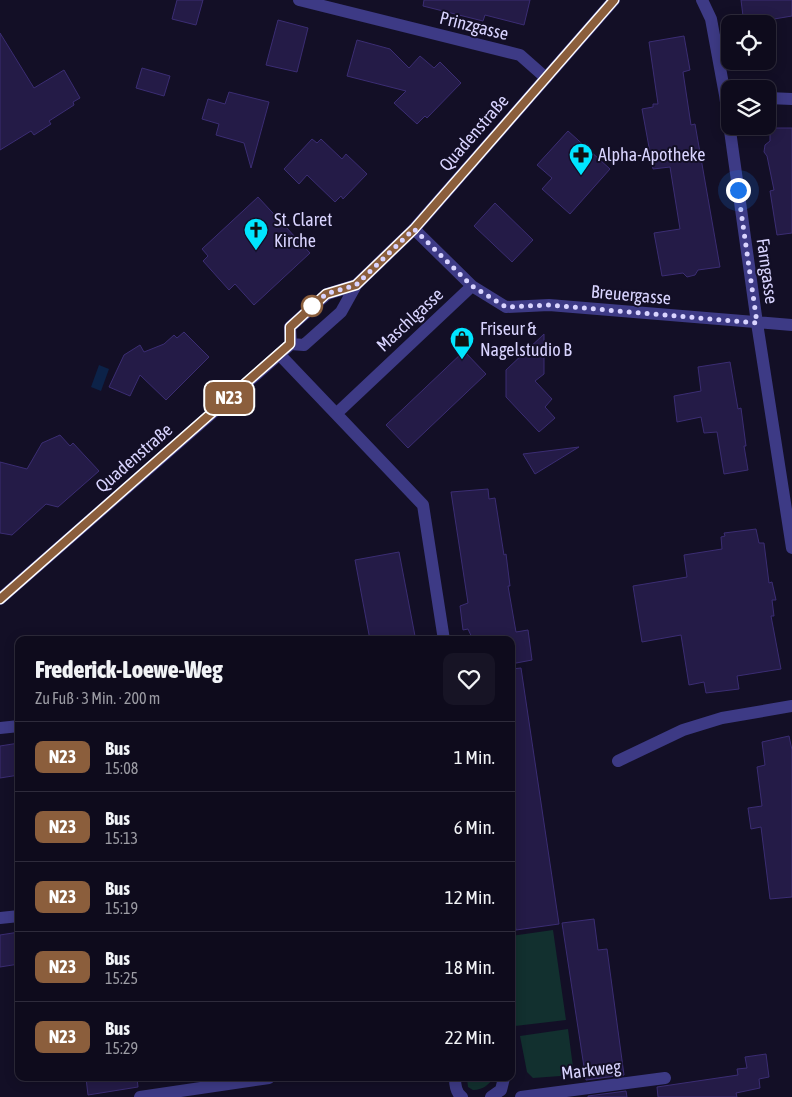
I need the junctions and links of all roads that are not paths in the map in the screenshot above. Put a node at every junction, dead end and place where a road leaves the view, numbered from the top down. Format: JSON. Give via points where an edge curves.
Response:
{"nodes":[{"id":1,"x":299,"y":0,"type":"edge"},
{"id":2,"x":614,"y":0,"type":"edge"},
{"id":3,"x":702,"y":0,"type":"edge"},
{"id":4,"x":546,"y":78,"type":"junction"},
{"id":5,"x":724,"y":80,"type":"edge"},
{"id":6,"x":776,"y":98,"type":"edge"},
{"id":7,"x":792,"y":99,"type":"edge"},
{"id":8,"x":732,"y":135,"type":"edge"},
{"id":9,"x":414,"y":229,"type":"junction"},
{"id":10,"x":356,"y":285,"type":"junction"},
{"id":11,"x":472,"y":286,"type":"junction"},
{"id":12,"x":757,"y":323,"type":"junction"},
{"id":13,"x":792,"y":326,"type":"edge"},
{"id":14,"x":290,"y":344,"type":"junction"},
{"id":15,"x":279,"y":354,"type":"junction"},
{"id":16,"x":336,"y":414,"type":"junction"},
{"id":17,"x":792,"y":548,"type":"edge"},
{"id":18,"x":0,"y":599,"type":"edge"},
{"id":19,"x":443,"y":636,"type":"edge"},
{"id":20,"x":792,"y":706,"type":"edge"},
{"id":21,"x":15,"y":726,"type":"edge"},
{"id":22,"x":0,"y":728,"type":"edge"},
{"id":23,"x":618,"y":761,"type":"dead end"},
{"id":24,"x":15,"y":916,"type":"edge"},
{"id":25,"x":0,"y":918,"type":"edge"},
{"id":26,"x":665,"y":1078,"type":"dead end"},
{"id":27,"x":249,"y":1081,"type":"edge"},
{"id":28,"x":455,"y":1081,"type":"edge"},
{"id":29,"x":498,"y":1088,"type":"edge"},
{"id":30,"x":140,"y":1097,"type":"edge"},
{"id":31,"x":462,"y":1097,"type":"edge"},
{"id":32,"x":516,"y":1097,"type":"edge"},
{"id":33,"x":521,"y":1097,"type":"edge"}],
"edges":[{"from":1,"to":4,"type":"street","name":"Prinzgasse","via":[[520,55]]},
{"from":2,"to":4,"type":"street","name":"Quadenstraße"},
{"from":3,"to":5,"type":"street","name":"Farngasse","via":[[711,19]]},
{"from":4,"to":9,"type":"street","name":"Quadenstraße"},
{"from":6,"to":7,"type":"street"},
{"from":8,"to":12,"type":"street","name":"Farngasse"},
{"from":9,"to":10,"type":"street","name":"Quadenstraße"},
{"from":9,"to":11,"type":"street","name":"Maschlgasse"},
{"from":10,"to":14,"type":"street","name":"Quadenstraße","via":[[341,312],[304,345]]},
{"from":10,"to":14,"type":"street","name":"Quadenstraße","via":[[326,294],[311,307],[290,327]]},
{"from":11,"to":12,"type":"street","name":"Breuergasse","via":[[506,307],[549,305]]},
{"from":11,"to":16,"type":"street","name":"Maschlgasse"},
{"from":12,"to":13,"type":"street","name":"Breuergasse"},
{"from":12,"to":17,"type":"street","name":"Farngasse"},
{"from":14,"to":15,"type":"street","name":"Quadenstraße"},
{"from":15,"to":16,"type":"street"},
{"from":15,"to":18,"type":"street","name":"Quadenstraße"},
{"from":16,"to":19,"type":"street","via":[[423,505]]},
{"from":20,"to":23,"type":"street","via":[[722,718],[683,730]]},
{"from":21,"to":22,"type":"street"},
{"from":24,"to":25,"type":"street"},
{"from":26,"to":33,"type":"street","name":"Markweg"},
{"from":27,"to":30,"type":"street"},
{"from":28,"to":31,"type":"street"},
{"from":29,"to":32,"type":"street"}]}
